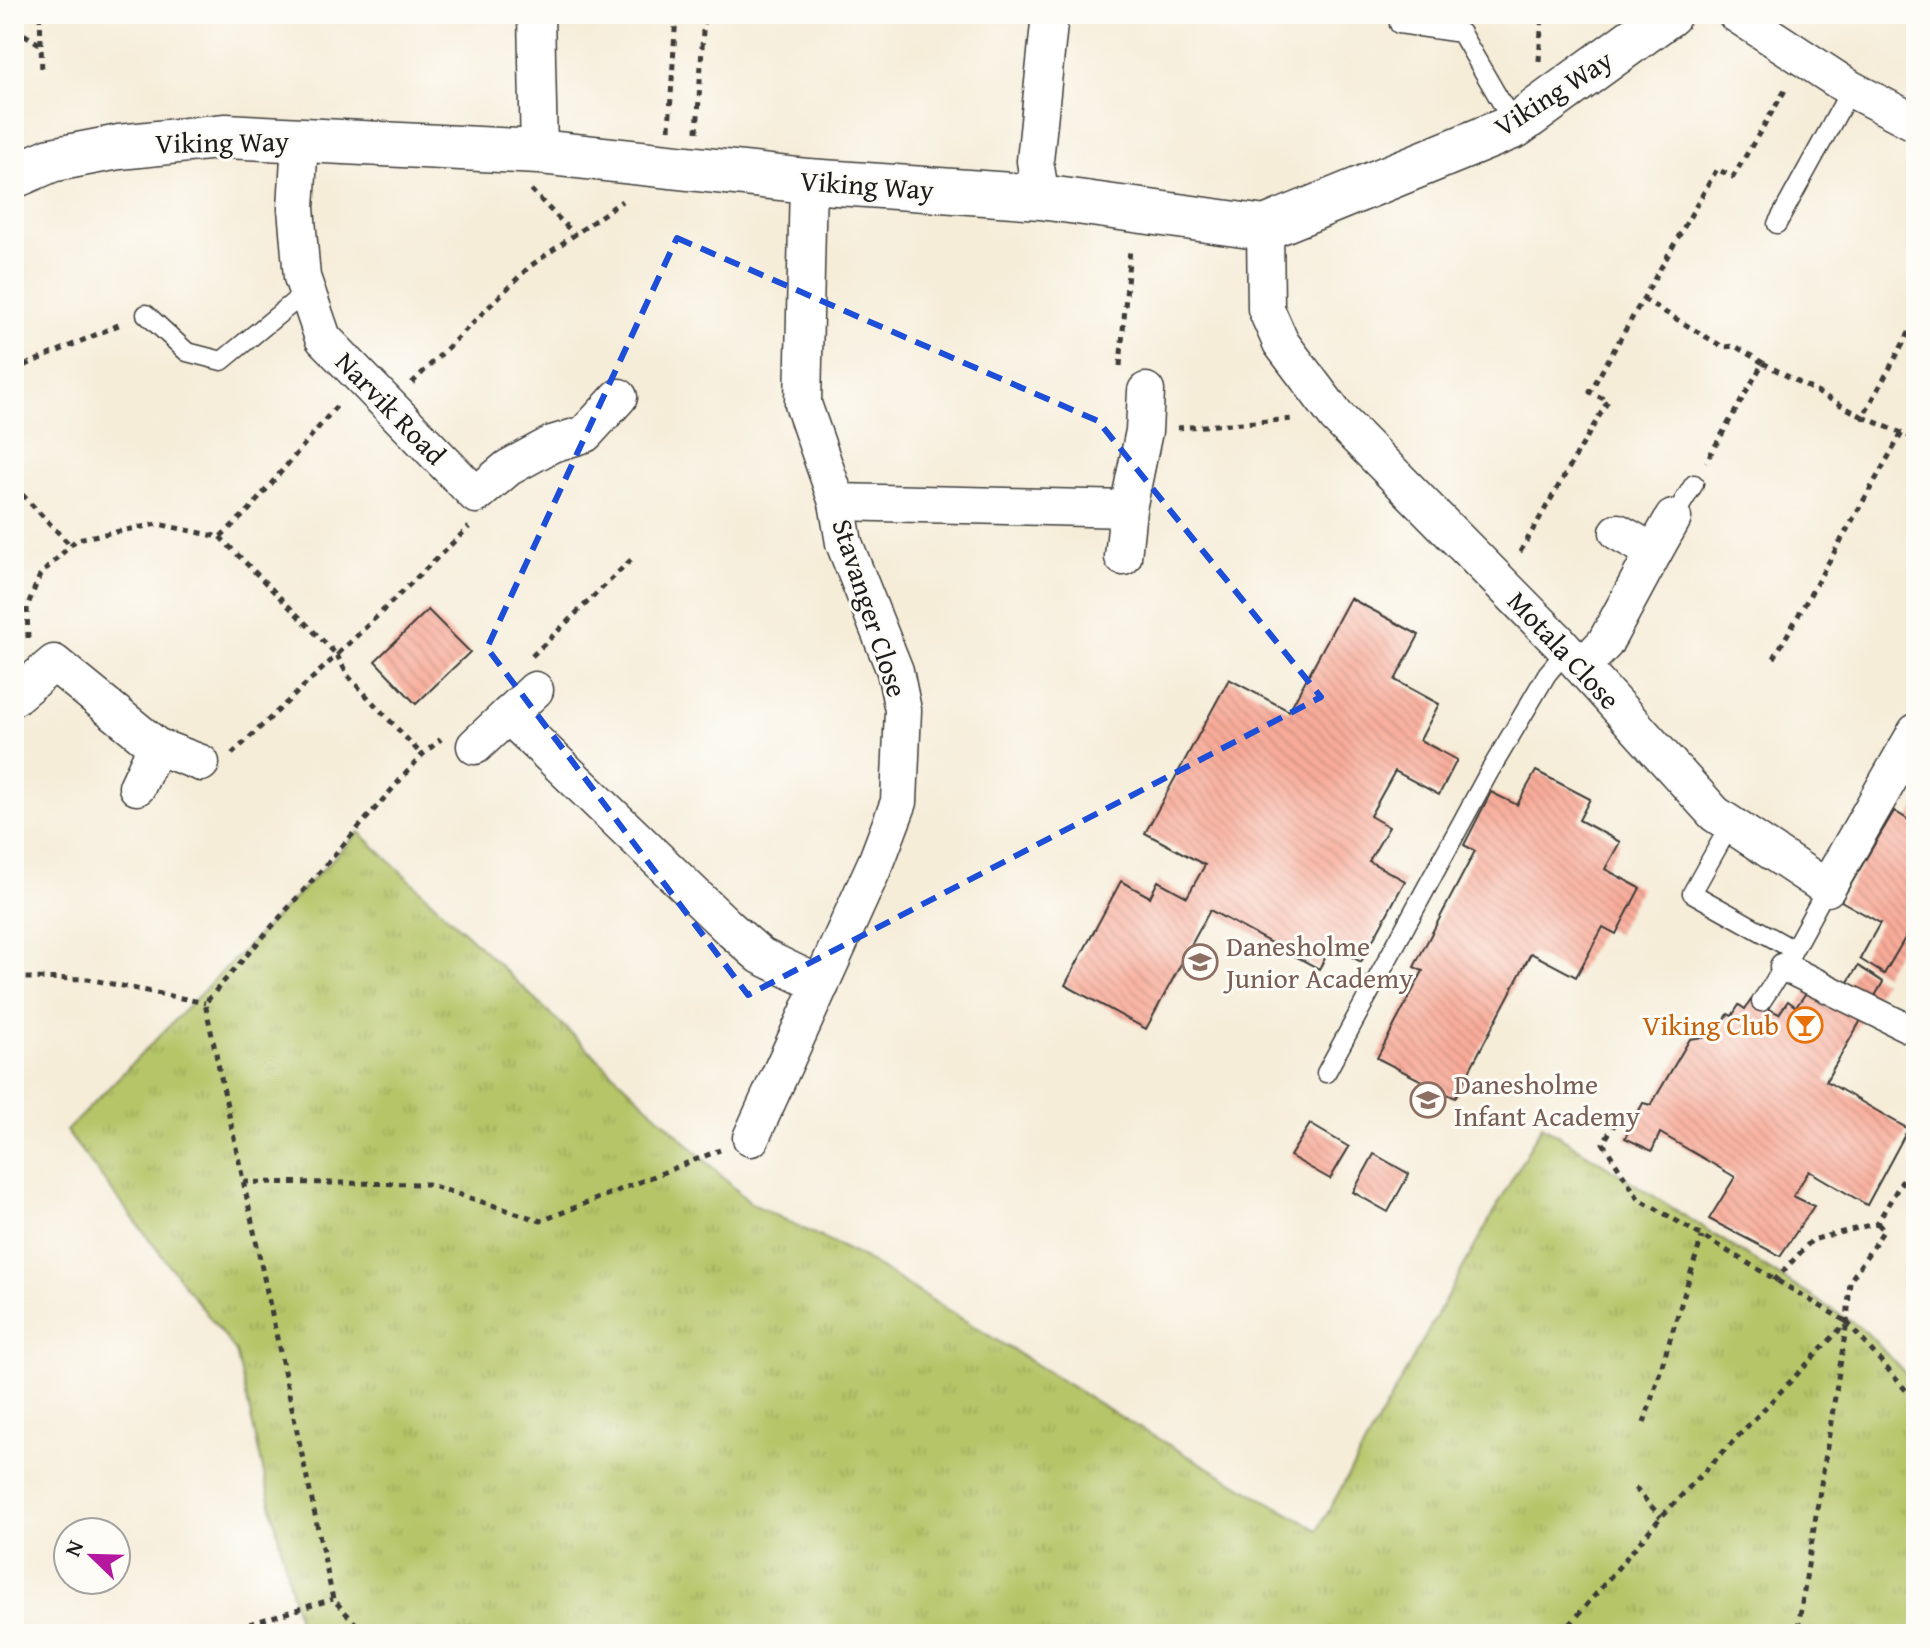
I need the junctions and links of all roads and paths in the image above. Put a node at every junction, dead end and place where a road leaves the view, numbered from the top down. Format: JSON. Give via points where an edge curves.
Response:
{"nodes":[{"id":1,"x":40,"y":14,"type":"edge"},
{"id":2,"x":536,"y":14,"type":"edge"},
{"id":3,"x":676,"y":14,"type":"edge"},
{"id":4,"x":704,"y":14,"type":"edge"},
{"id":5,"x":1050,"y":14,"type":"edge"},
{"id":6,"x":1669,"y":14,"type":"edge"},
{"id":7,"x":1736,"y":14,"type":"edge"},
{"id":8,"x":1399,"y":24,"type":"dead end"},
{"id":9,"x":14,"y":28,"type":"edge"},
{"id":10,"x":41,"y":45,"type":"junction"},
{"id":11,"x":1804,"y":58,"type":"junction"},
{"id":12,"x":42,"y":73,"type":"dead end"},
{"id":13,"x":1851,"y":89,"type":"junction"},
{"id":14,"x":1916,"y":123,"type":"edge"},
{"id":15,"x":1515,"y":126,"type":"junction"},
{"id":16,"x":300,"y":141,"type":"junction"},
{"id":17,"x":539,"y":152,"type":"junction"},
{"id":18,"x":674,"y":167,"type":"junction"},
{"id":19,"x":14,"y":176,"type":"edge"},
{"id":20,"x":808,"y":181,"type":"junction"},
{"id":21,"x":1041,"y":197,"type":"junction"},
{"id":22,"x":1133,"y":212,"type":"junction"},
{"id":23,"x":1777,"y":224,"type":"dead end"},
{"id":24,"x":1265,"y":228,"type":"junction"},
{"id":25,"x":307,"y":291,"type":"junction"},
{"id":26,"x":1643,"y":299,"type":"junction"},
{"id":27,"x":146,"y":314,"type":"joint"},
{"id":28,"x":1916,"y":320,"type":"edge"},
{"id":29,"x":1763,"y":363,"type":"junction"},
{"id":30,"x":14,"y":370,"type":"edge"},
{"id":31,"x":361,"y":377,"type":"junction"},
{"id":32,"x":1146,"y":391,"type":"joint"},
{"id":33,"x":619,"y":397,"type":"dead end"},
{"id":34,"x":389,"y":406,"type":"junction"},
{"id":35,"x":1336,"y":416,"type":"junction"},
{"id":36,"x":1863,"y":417,"type":"junction"},
{"id":37,"x":1144,"y":431,"type":"junction"},
{"id":38,"x":1902,"y":433,"type":"junction"},
{"id":39,"x":1916,"y":439,"type":"edge"},
{"id":40,"x":1694,"y":484,"type":"joint"},
{"id":41,"x":14,"y":486,"type":"edge"},
{"id":42,"x":476,"y":495,"type":"junction"},
{"id":43,"x":837,"y":502,"type":"junction"},
{"id":44,"x":1128,"y":509,"type":"junction"},
{"id":45,"x":1673,"y":518,"type":"joint"},
{"id":46,"x":1618,"y":532,"type":"dead end"},
{"id":47,"x":220,"y":537,"type":"junction"},
{"id":48,"x":70,"y":545,"type":"junction"},
{"id":49,"x":1654,"y":552,"type":"junction"},
{"id":50,"x":635,"y":556,"type":"dead end"},
{"id":51,"x":1123,"y":557,"type":"dead end"},
{"id":52,"x":1502,"y":584,"type":"junction"},
{"id":53,"x":337,"y":655,"type":"junction"},
{"id":54,"x":1575,"y":658,"type":"junction"},
{"id":55,"x":1774,"y":658,"type":"dead end"},
{"id":56,"x":528,"y":679,"type":"joint"},
{"id":57,"x":22,"y":690,"type":"edge"},
{"id":58,"x":508,"y":715,"type":"junction"},
{"id":59,"x":1916,"y":732,"type":"edge"},
{"id":60,"x":459,"y":742,"type":"joint"},
{"id":61,"x":156,"y":746,"type":"junction"},
{"id":62,"x":422,"y":755,"type":"junction"},
{"id":63,"x":201,"y":763,"type":"joint"},
{"id":64,"x":137,"y":787,"type":"dead end"},
{"id":65,"x":1730,"y":825,"type":"junction"},
{"id":66,"x":1827,"y":888,"type":"junction"},
{"id":67,"x":1788,"y":958,"type":"junction"},
{"id":68,"x":14,"y":981,"type":"edge"},
{"id":69,"x":821,"y":985,"type":"junction"},
{"id":70,"x":1761,"y":1002,"type":"dead end"},
{"id":71,"x":205,"y":1003,"type":"junction"},
{"id":72,"x":1916,"y":1028,"type":"edge"},
{"id":73,"x":1326,"y":1073,"type":"dead end"},
{"id":74,"x":1622,"y":1112,"type":"dead end"},
{"id":75,"x":751,"y":1138,"type":"joint"},
{"id":76,"x":1916,"y":1158,"type":"edge"},
{"id":77,"x":243,"y":1182,"type":"junction"},
{"id":78,"x":1877,"y":1223,"type":"junction"},
{"id":79,"x":1702,"y":1237,"type":"junction"},
{"id":80,"x":1774,"y":1281,"type":"junction"},
{"id":81,"x":1847,"y":1322,"type":"junction"},
{"id":82,"x":1916,"y":1402,"type":"edge"},
{"id":83,"x":1644,"y":1423,"type":"dead end"},
{"id":84,"x":1635,"y":1488,"type":"dead end"},
{"id":85,"x":1661,"y":1517,"type":"junction"},
{"id":86,"x":333,"y":1599,"type":"junction"},
{"id":87,"x":215,"y":1634,"type":"edge"},
{"id":88,"x":365,"y":1634,"type":"edge"},
{"id":89,"x":1562,"y":1634,"type":"edge"},
{"id":90,"x":1797,"y":1634,"type":"edge"}],
"edges":[{"from":1,"to":10,"type":"path"},
{"from":2,"to":17,"type":"street"},
{"from":3,"to":18,"type":"path"},
{"from":4,"to":18,"type":"path"},
{"from":5,"to":21,"type":"street","via":[[1035,161]]},
{"from":6,"to":15,"type":"street","name":"Viking Way"},
{"from":7,"to":11,"type":"street"},
{"from":8,"to":15,"type":"lane","via":[[1461,33]]},
{"from":9,"to":10,"type":"path"},
{"from":10,"to":12,"type":"path"},
{"from":11,"to":13,"type":"street"},
{"from":11,"to":26,"type":"path","via":[[1733,177],[1717,169]]},
{"from":13,"to":14,"type":"street"},
{"from":13,"to":23,"type":"lane"},
{"from":15,"to":24,"type":"street","name":"Viking Way"},
{"from":16,"to":17,"type":"street","name":"Viking Way"},
{"from":16,"to":19,"type":"street","name":"Viking Way","via":[[171,139],[51,160]]},
{"from":16,"to":25,"type":"street","name":"Narvik Road","via":[[296,208]]},
{"from":17,"to":18,"type":"street","name":"Viking Way"},
{"from":18,"to":20,"type":"street","name":"Viking Way"},
{"from":18,"to":34,"type":"path","via":[[529,267]]},
{"from":20,"to":21,"type":"street","name":"Viking Way"},
{"from":20,"to":43,"type":"street","name":"Stavanger Close","via":[[803,404]]},
{"from":21,"to":22,"type":"street","name":"Viking Way"},
{"from":22,"to":24,"type":"street","name":"Viking Way"},
{"from":22,"to":32,"type":"path","via":[[1119,380]]},
{"from":24,"to":35,"type":"street","name":"Motala Close","via":[[1266,309],[1281,343]]},
{"from":25,"to":27,"type":"lane","via":[[222,361],[187,352]]},
{"from":25,"to":31,"type":"street","name":"Narvik Road","via":[[323,338]]},
{"from":26,"to":29,"type":"path","via":[[1723,347],[1735,346]]},
{"from":26,"to":52,"type":"path","via":[[1590,392],[1608,401]]},
{"from":27,"to":30,"type":"path"},
{"from":28,"to":36,"type":"path"},
{"from":29,"to":36,"type":"path"},
{"from":29,"to":40,"type":"path"},
{"from":31,"to":34,"type":"street","name":"Narvik Road"},
{"from":31,"to":47,"type":"path"},
{"from":32,"to":37,"type":"street"},
{"from":33,"to":42,"type":"street","via":[[585,434],[552,444],[508,468]]},
{"from":34,"to":42,"type":"street","name":"Narvik Road"},
{"from":35,"to":37,"type":"path"},
{"from":35,"to":52,"type":"street","name":"Motala Close"},
{"from":36,"to":38,"type":"path"},
{"from":37,"to":44,"type":"street"},
{"from":38,"to":39,"type":"path"},
{"from":38,"to":55,"type":"path"},
{"from":40,"to":45,"type":"lane"},
{"from":41,"to":48,"type":"path"},
{"from":42,"to":53,"type":"path","via":[[486,510]]},
{"from":43,"to":44,"type":"street","name":"Stavanger Close"},
{"from":43,"to":69,"type":"street","name":"Stavanger Close","via":[[844,543],[895,671],[903,710],[899,802]]},
{"from":44,"to":51,"type":"street"},
{"from":45,"to":49,"type":"street"},
{"from":46,"to":49,"type":"street"},
{"from":47,"to":48,"type":"path","via":[[158,524],[77,539]]},
{"from":47,"to":53,"type":"path"},
{"from":48,"to":57,"type":"path","via":[[40,575],[27,607]]},
{"from":49,"to":54,"type":"street","via":[[1605,643]]},
{"from":50,"to":56,"type":"path"},
{"from":52,"to":54,"type":"street","name":"Motala Close"},
{"from":53,"to":62,"type":"path","via":[[348,676]]},
{"from":53,"to":63,"type":"path","via":[[206,779]]},
{"from":54,"to":65,"type":"street","name":"Motala Close"},
{"from":54,"to":73,"type":"lane","via":[[1547,674]]},
{"from":56,"to":58,"type":"street"},
{"from":57,"to":61,"type":"street","via":[[54,663]]},
{"from":58,"to":60,"type":"street"},
{"from":58,"to":69,"type":"street","via":[[761,956]]},
{"from":59,"to":66,"type":"street"},
{"from":60,"to":62,"type":"path"},
{"from":61,"to":63,"type":"street"},
{"from":61,"to":64,"type":"street"},
{"from":62,"to":71,"type":"path"},
{"from":65,"to":66,"type":"street","name":"Motala Close"},
{"from":65,"to":67,"type":"lane","via":[[1692,893]]},
{"from":66,"to":67,"type":"lane"},
{"from":67,"to":70,"type":"lane"},
{"from":67,"to":72,"type":"street"},
{"from":68,"to":71,"type":"path","via":[[88,979]]},
{"from":69,"to":75,"type":"street","name":"Stavanger Close"},
{"from":71,"to":77,"type":"path"},
{"from":74,"to":79,"type":"path","via":[[1603,1143],[1638,1198]]},
{"from":75,"to":77,"type":"path","via":[[541,1221],[427,1184]]},
{"from":76,"to":78,"type":"path"},
{"from":77,"to":86,"type":"path"},
{"from":78,"to":80,"type":"path","via":[[1812,1240]]},
{"from":78,"to":81,"type":"path","via":[[1884,1230],[1850,1281]]},
{"from":79,"to":80,"type":"path"},
{"from":79,"to":83,"type":"path"},
{"from":80,"to":81,"type":"path"},
{"from":81,"to":82,"type":"path"},
{"from":81,"to":85,"type":"path"},
{"from":81,"to":90,"type":"path"},
{"from":84,"to":85,"type":"path"},
{"from":85,"to":89,"type":"path"},
{"from":86,"to":87,"type":"path"},
{"from":86,"to":88,"type":"path"}]}
